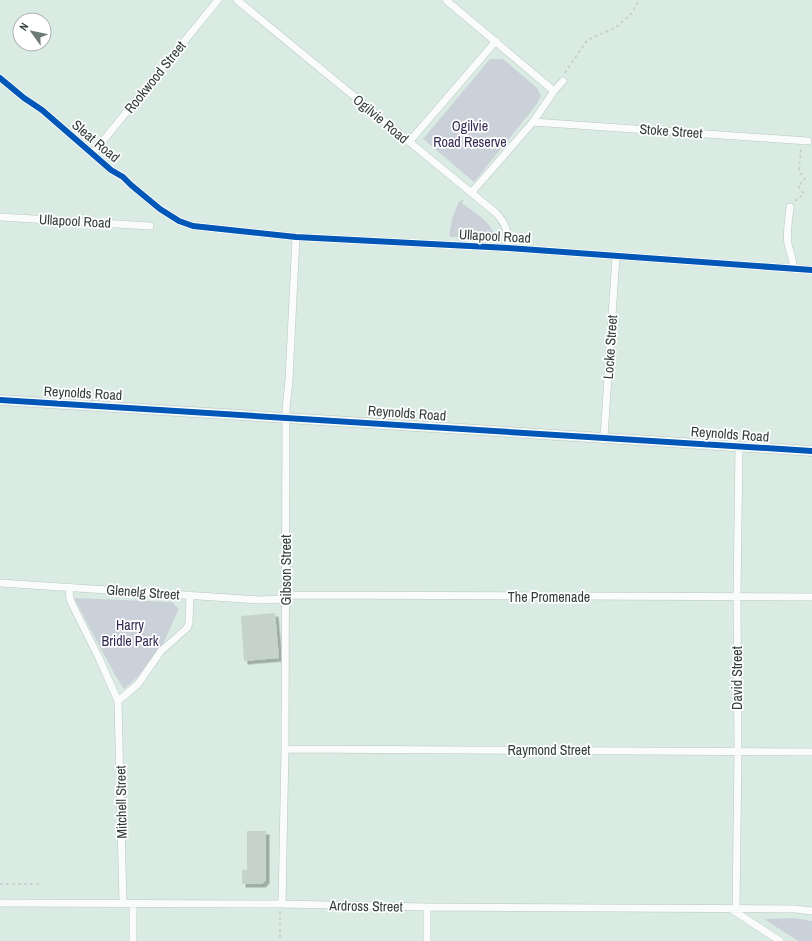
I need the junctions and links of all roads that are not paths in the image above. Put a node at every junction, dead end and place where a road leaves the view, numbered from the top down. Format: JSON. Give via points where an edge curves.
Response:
{"nodes":[{"id":1,"x":218,"y":0,"type":"edge"},
{"id":2,"x":238,"y":0,"type":"edge"},
{"id":3,"x":446,"y":0,"type":"edge"},
{"id":4,"x":496,"y":41,"type":"junction"},
{"id":5,"x":0,"y":78,"type":"edge"},
{"id":6,"x":562,"y":81,"type":"road end"},
{"id":7,"x":554,"y":90,"type":"junction"},
{"id":8,"x":533,"y":122,"type":"junction"},
{"id":9,"x":808,"y":140,"type":"dead end"},
{"id":10,"x":409,"y":142,"type":"junction"},
{"id":11,"x":92,"y":153,"type":"junction"},
{"id":12,"x":471,"y":193,"type":"junction"},
{"id":13,"x":790,"y":206,"type":"dead end"},
{"id":14,"x":0,"y":217,"type":"edge"},
{"id":15,"x":178,"y":221,"type":"joint"},
{"id":16,"x":150,"y":226,"type":"dead end"},
{"id":17,"x":296,"y":237,"type":"junction"},
{"id":18,"x":508,"y":248,"type":"junction"},
{"id":19,"x":616,"y":256,"type":"junction"},
{"id":20,"x":793,"y":269,"type":"junction"},
{"id":21,"x":812,"y":270,"type":"edge"},
{"id":22,"x":0,"y":400,"type":"edge"},
{"id":23,"x":286,"y":417,"type":"junction"},
{"id":24,"x":604,"y":437,"type":"junction"},
{"id":25,"x":739,"y":446,"type":"junction"},
{"id":26,"x":812,"y":451,"type":"edge"},
{"id":27,"x":0,"y":583,"type":"edge"},
{"id":28,"x":69,"y":587,"type":"junction"},
{"id":29,"x":190,"y":596,"type":"junction"},
{"id":30,"x":286,"y":597,"type":"junction"},
{"id":31,"x":737,"y":597,"type":"junction"},
{"id":32,"x":812,"y":597,"type":"edge"},
{"id":33,"x":118,"y":701,"type":"junction"},
{"id":34,"x":285,"y":749,"type":"junction"},
{"id":35,"x":738,"y":752,"type":"junction"},
{"id":36,"x":812,"y":752,"type":"edge"},
{"id":37,"x":0,"y":902,"type":"edge"},
{"id":38,"x":123,"y":904,"type":"junction"},
{"id":39,"x":133,"y":904,"type":"junction"},
{"id":40,"x":281,"y":904,"type":"junction"},
{"id":41,"x":427,"y":907,"type":"junction"},
{"id":42,"x":733,"y":909,"type":"junction"},
{"id":43,"x":812,"y":911,"type":"edge"},
{"id":44,"x":133,"y":941,"type":"edge"},
{"id":45,"x":427,"y":941,"type":"edge"},
{"id":46,"x":780,"y":941,"type":"edge"}],
"edges":[{"from":1,"to":11,"type":"street","name":"Rookwood Street"},
{"from":2,"to":10,"type":"street","name":"Ogilvie Road"},
{"from":3,"to":4,"type":"street"},
{"from":4,"to":7,"type":"street"},
{"from":4,"to":10,"type":"street"},
{"from":5,"to":11,"type":"street","name":"Sleat Road"},
{"from":6,"to":7,"type":"street"},
{"from":7,"to":8,"type":"street"},
{"from":8,"to":9,"type":"street","name":"Stoke Street"},
{"from":8,"to":12,"type":"street"},
{"from":10,"to":12,"type":"street","name":"Ogilvie Road"},
{"from":11,"to":15,"type":"street","name":"Sleat Road"},
{"from":12,"to":18,"type":"street","name":"Ogilvie Road","via":[[501,219],[507,231]]},
{"from":13,"to":20,"type":"street","via":[[787,237],[794,261]]},
{"from":14,"to":16,"type":"street","name":"Ullapool Road"},
{"from":15,"to":17,"type":"street","name":"Ullapool Road","via":[[193,226]]},
{"from":17,"to":18,"type":"street","name":"Ullapool Road"},
{"from":17,"to":23,"type":"street","name":"Gibson Street"},
{"from":18,"to":19,"type":"street","name":"Ullapool Road"},
{"from":19,"to":20,"type":"street","name":"Ullapool Road"},
{"from":19,"to":24,"type":"street","name":"Locke Street"},
{"from":20,"to":21,"type":"street","name":"Ullapool Road"},
{"from":22,"to":23,"type":"street","name":"Reynolds Road"},
{"from":23,"to":24,"type":"street","name":"Reynolds Road"},
{"from":23,"to":30,"type":"street","name":"Gibson Street"},
{"from":24,"to":25,"type":"street","name":"Reynolds Road"},
{"from":25,"to":26,"type":"street","name":"Reynolds Road"},
{"from":25,"to":31,"type":"street","name":"David Street"},
{"from":27,"to":28,"type":"street","name":"Glenelg Street"},
{"from":28,"to":29,"type":"street","name":"Glenelg Street"},
{"from":28,"to":33,"type":"street","via":[[72,606]]},
{"from":29,"to":30,"type":"street","name":"Glenelg Street","via":[[260,600]]},
{"from":29,"to":33,"type":"street","via":[[187,628],[161,651],[138,684]]},
{"from":30,"to":31,"type":"street","name":"The Promenade"},
{"from":30,"to":34,"type":"street","name":"Gibson Street"},
{"from":31,"to":32,"type":"street","name":"The Promenade"},
{"from":31,"to":35,"type":"street","name":"David Street"},
{"from":33,"to":38,"type":"street","name":"Mitchell Street"},
{"from":34,"to":35,"type":"street","name":"Raymond Street"},
{"from":34,"to":40,"type":"street","name":"Gibson Street"},
{"from":35,"to":36,"type":"street","name":"Raymond Street"},
{"from":35,"to":42,"type":"street","name":"David Street"},
{"from":37,"to":38,"type":"street","name":"Ardross Street"},
{"from":38,"to":39,"type":"street","name":"Ardross Street"},
{"from":39,"to":40,"type":"street","name":"Ardross Street"},
{"from":39,"to":44,"type":"street"},
{"from":40,"to":41,"type":"street","name":"Ardross Street"},
{"from":41,"to":42,"type":"street","name":"Ardross Street"},
{"from":41,"to":45,"type":"street"},
{"from":42,"to":43,"type":"street","name":"Ardross Street"},
{"from":42,"to":46,"type":"street"}]}
